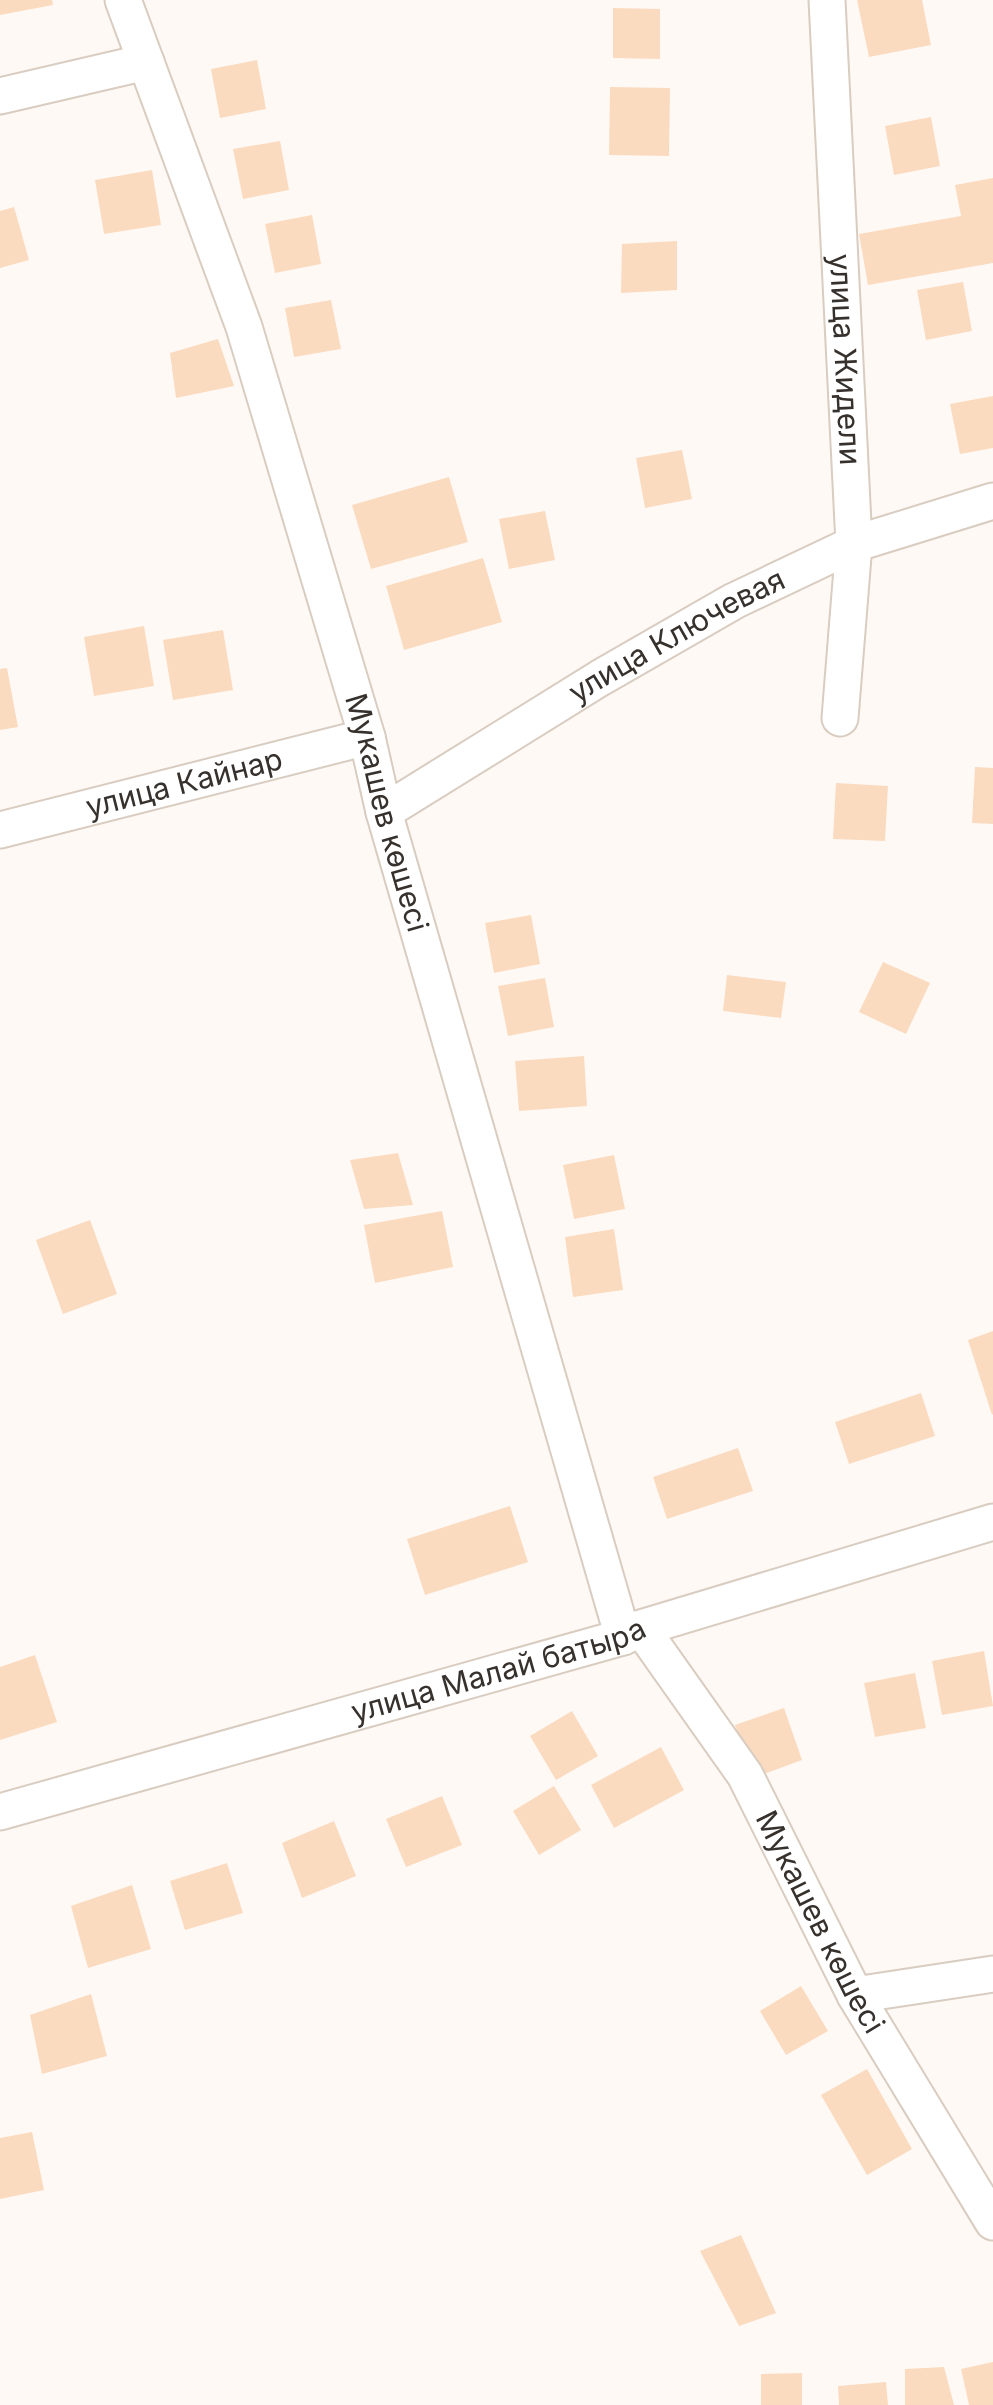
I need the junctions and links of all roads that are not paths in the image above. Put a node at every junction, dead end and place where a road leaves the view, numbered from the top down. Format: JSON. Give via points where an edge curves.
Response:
{"nodes":[{"id":1,"x":123,"y":0,"type":"edge"},
{"id":2,"x":826,"y":0,"type":"edge"},
{"id":3,"x":146,"y":62,"type":"junction"},
{"id":4,"x":0,"y":96,"type":"edge"},
{"id":5,"x":993,"y":501,"type":"edge"},
{"id":6,"x":854,"y":544,"type":"junction"},
{"id":7,"x":840,"y":718,"type":"dead end"},
{"id":8,"x":367,"y":737,"type":"junction"},
{"id":9,"x":384,"y":812,"type":"junction"},
{"id":10,"x":0,"y":830,"type":"edge"},
{"id":11,"x":993,"y":1522,"type":"edge"},
{"id":12,"x":632,"y":1632,"type":"junction"},
{"id":13,"x":0,"y":1812,"type":"edge"},
{"id":14,"x":993,"y":1974,"type":"edge"},
{"id":15,"x":855,"y":1995,"type":"junction"},
{"id":16,"x":993,"y":2222,"type":"edge"}],
"edges":[{"from":1,"to":3,"type":"street","name":"Мукашев көшесі"},
{"from":2,"to":6,"type":"street","name":"улица Жидели"},
{"from":3,"to":4,"type":"street"},
{"from":3,"to":8,"type":"street","name":"Мукашев көшесі","via":[[244,327]]},
{"from":5,"to":6,"type":"street","name":"улица Ключевая"},
{"from":6,"to":7,"type":"street","name":"улица Жидели"},
{"from":6,"to":9,"type":"street","name":"улица Ключевая","via":[[734,601]]},
{"from":8,"to":9,"type":"street","name":"Мукашев көшесі"},
{"from":8,"to":10,"type":"street","name":"улица Кайнар"},
{"from":9,"to":12,"type":"street","name":"Мукашев көшесі"},
{"from":11,"to":12,"type":"street","name":"улица Малай батыра"},
{"from":12,"to":13,"type":"street","name":"улица Малай батыра"},
{"from":12,"to":15,"type":"street","name":"Мукашев көшесі","via":[[745,1775]]},
{"from":14,"to":15,"type":"street"},
{"from":15,"to":16,"type":"street","name":"Мукашев көшесі"}]}
